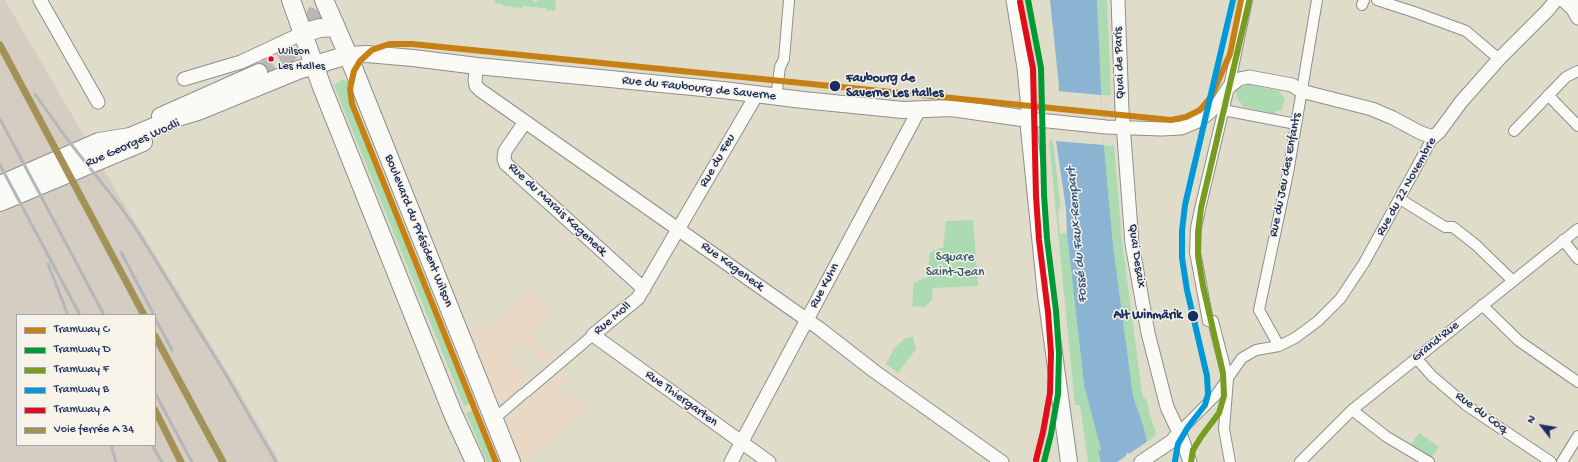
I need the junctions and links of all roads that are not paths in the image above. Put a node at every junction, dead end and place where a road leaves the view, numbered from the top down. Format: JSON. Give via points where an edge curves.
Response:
{"nodes":[{"id":1,"x":40,"y":0,"type":"edge"},
{"id":2,"x":290,"y":0,"type":"edge"},
{"id":3,"x":324,"y":0,"type":"edge"},
{"id":4,"x":789,"y":0,"type":"edge"},
{"id":5,"x":1013,"y":0,"type":"edge"},
{"id":6,"x":1118,"y":0,"type":"edge"},
{"id":7,"x":1246,"y":0,"type":"edge"},
{"id":8,"x":1317,"y":0,"type":"edge"},
{"id":9,"x":1377,"y":0,"type":"edge"},
{"id":10,"x":1556,"y":0,"type":"edge"},
{"id":11,"x":1563,"y":0,"type":"edge"},
{"id":12,"x":1578,"y":18,"type":"edge"},
{"id":13,"x":336,"y":27,"type":"junction"},
{"id":14,"x":303,"y":33,"type":"junction"},
{"id":15,"x":348,"y":55,"type":"junction"},
{"id":16,"x":1499,"y":59,"type":"junction"},
{"id":17,"x":314,"y":64,"type":"junction"},
{"id":18,"x":477,"y":66,"type":"junction"},
{"id":19,"x":1578,"y":71,"type":"edge"},
{"id":20,"x":259,"y":72,"type":"tunnel mouth"},
{"id":21,"x":184,"y":79,"type":"dead end"},
{"id":22,"x":1229,"y":87,"type":"junction"},
{"id":23,"x":1301,"y":91,"type":"junction"},
{"id":24,"x":757,"y":94,"type":"junction"},
{"id":25,"x":1548,"y":95,"type":"junction"},
{"id":26,"x":774,"y":97,"type":"junction"},
{"id":27,"x":98,"y":102,"type":"dead end"},
{"id":28,"x":919,"y":110,"type":"junction"},
{"id":29,"x":1223,"y":110,"type":"junction"},
{"id":30,"x":198,"y":111,"type":"junction"},
{"id":31,"x":1029,"y":119,"type":"junction"},
{"id":32,"x":525,"y":122,"type":"junction"},
{"id":33,"x":1296,"y":124,"type":"junction"},
{"id":34,"x":1578,"y":126,"type":"edge"},
{"id":35,"x":1123,"y":127,"type":"junction"},
{"id":36,"x":1514,"y":131,"type":"dead end"},
{"id":37,"x":1433,"y":137,"type":"junction"},
{"id":38,"x":99,"y":142,"type":"junction"},
{"id":39,"x":0,"y":185,"type":"edge"},
{"id":40,"x":1400,"y":199,"type":"junction"},
{"id":41,"x":0,"y":202,"type":"edge"},
{"id":42,"x":678,"y":229,"type":"junction"},
{"id":43,"x":1578,"y":229,"type":"edge"},
{"id":44,"x":1563,"y":240,"type":"junction"},
{"id":45,"x":1578,"y":259,"type":"edge"},
{"id":46,"x":1513,"y":281,"type":"junction"},
{"id":47,"x":644,"y":289,"type":"junction"},
{"id":48,"x":1482,"y":305,"type":"junction"},
{"id":49,"x":807,"y":320,"type":"junction"},
{"id":50,"x":593,"y":335,"type":"junction"},
{"id":51,"x":1275,"y":346,"type":"junction"},
{"id":52,"x":1416,"y":358,"type":"junction"},
{"id":53,"x":1228,"y":379,"type":"junction"},
{"id":54,"x":1578,"y":382,"type":"edge"},
{"id":55,"x":1352,"y":410,"type":"junction"},
{"id":56,"x":494,"y":419,"type":"junction"},
{"id":57,"x":1176,"y":427,"type":"junction"},
{"id":58,"x":1578,"y":436,"type":"edge"},
{"id":59,"x":742,"y":442,"type":"junction"},
{"id":60,"x":475,"y":462,"type":"edge"},
{"id":61,"x":511,"y":462,"type":"edge"},
{"id":62,"x":731,"y":462,"type":"edge"},
{"id":63,"x":769,"y":462,"type":"edge"},
{"id":64,"x":1002,"y":462,"type":"edge"},
{"id":65,"x":1069,"y":462,"type":"edge"},
{"id":66,"x":1141,"y":462,"type":"edge"},
{"id":67,"x":1190,"y":462,"type":"edge"},
{"id":68,"x":1230,"y":462,"type":"edge"},
{"id":69,"x":1300,"y":462,"type":"edge"},
{"id":70,"x":1429,"y":462,"type":"edge"},
{"id":71,"x":1551,"y":462,"type":"edge"},
{"id":72,"x":1562,"y":462,"type":"edge"}],
"edges":[{"from":1,"to":27,"type":"street"},
{"from":2,"to":14,"type":"main road"},
{"from":3,"to":13,"type":"main road","name":"Boulevard du Président Wilson"},
{"from":4,"to":26,"type":"street","via":[[784,59]]},
{"from":5,"to":31,"type":"street"},
{"from":6,"to":35,"type":"street","name":"Quai de Paris"},
{"from":7,"to":22,"type":"street"},
{"from":8,"to":23,"type":"street","name":"Rue du Jeu des Enfants"},
{"from":9,"to":16,"type":"street","via":[[1466,31]]},
{"from":10,"to":16,"type":"street","name":"Rue du 22 Novembre"},
{"from":11,"to":12,"type":"street"},
{"from":13,"to":14,"type":"main road"},
{"from":13,"to":15,"type":"main road","name":"Boulevard du Président Wilson"},
{"from":14,"to":17,"type":"main road"},
{"from":14,"to":21,"type":"street","via":[[240,62]]},
{"from":15,"to":17,"type":"main road"},
{"from":15,"to":18,"type":"street","name":"Rue du Faubourg de Saverne","via":[[375,54]]},
{"from":15,"to":56,"type":"main road","name":"Boulevard du Président Wilson"},
{"from":16,"to":37,"type":"street","name":"Rue du 22 Novembre"},
{"from":17,"to":30,"type":"main road"},
{"from":17,"to":60,"type":"main road","via":[[450,407]]},
{"from":18,"to":24,"type":"street","name":"Rue du Faubourg de Saverne"},
{"from":18,"to":32,"type":"street","name":"Rue Kageneck","via":[[476,86]]},
{"from":19,"to":25,"type":"street","via":[[1566,77]]},
{"from":20,"to":38,"type":"street","name":"Rue Georges Wodli"},
{"from":22,"to":23,"type":"street","via":[[1239,79],[1249,77],[1292,85]]},
{"from":22,"to":29,"type":"street"},
{"from":22,"to":35,"type":"street","name":"Rue du Faubourg de Saverne","via":[[1210,112],[1198,121],[1181,128],[1162,130]]},
{"from":23,"to":33,"type":"street","name":"Rue du Jeu des Enfants"},
{"from":23,"to":37,"type":"street","via":[[1372,109]]},
{"from":24,"to":26,"type":"street","name":"Rue du Faubourg de Saverne"},
{"from":24,"to":42,"type":"street","name":"Rue du Feu"},
{"from":25,"to":34,"type":"street"},
{"from":25,"to":36,"type":"street"},
{"from":26,"to":28,"type":"street","name":"Rue du Faubourg de Saverne"},
{"from":28,"to":31,"type":"street","name":"Rue du Faubourg de Saverne","via":[[951,108]]},
{"from":28,"to":49,"type":"street","name":"Rue Kuhn"},
{"from":29,"to":33,"type":"street"},
{"from":29,"to":53,"type":"street","via":[[1196,228],[1195,252],[1208,321],[1214,321]]},
{"from":30,"to":38,"type":"main road","via":[[130,137]]},
{"from":30,"to":41,"type":"main road","name":"Rue Georges Wodli","via":[[180,125]]},
{"from":31,"to":35,"type":"street","name":"Rue du Faubourg de Saverne"},
{"from":31,"to":65,"type":"street","via":[[1046,294]]},
{"from":32,"to":42,"type":"street","name":"Rue Kageneck"},
{"from":32,"to":47,"type":"street","name":"Rue du Marais Kageneck","via":[[505,150],[506,164]]},
{"from":33,"to":51,"type":"street","name":"Rue du Jeu des Enfants","via":[[1259,310]]},
{"from":35,"to":57,"type":"street","name":"Quai Desaix","via":[[1132,244],[1148,333],[1161,384],[1166,390]]},
{"from":37,"to":40,"type":"street","name":"Rue du 22 Novembre"},
{"from":38,"to":39,"type":"main road"},
{"from":40,"to":46,"type":"street","via":[[1445,227],[1453,227],[1476,245]]},
{"from":40,"to":51,"type":"street","name":"Rue du 22 Novembre","via":[[1364,263],[1340,299],[1306,330]]},
{"from":42,"to":47,"type":"street","name":"Rue Moll"},
{"from":42,"to":49,"type":"street","name":"Rue Kageneck"},
{"from":43,"to":44,"type":"street","name":"Grand'Rue"},
{"from":44,"to":45,"type":"street"},
{"from":44,"to":46,"type":"street","name":"Grand'Rue"},
{"from":46,"to":48,"type":"street","name":"Grand'Rue"},
{"from":47,"to":50,"type":"street","name":"Rue Moll","via":[[638,298]]},
{"from":48,"to":52,"type":"street","name":"Grand'Rue"},
{"from":48,"to":54,"type":"street","via":[[1519,340]]},
{"from":49,"to":59,"type":"street","name":"Rue Kuhn"},
{"from":49,"to":64,"type":"street","name":"Rue Kageneck"},
{"from":50,"to":56,"type":"street","name":"Rue Moll"},
{"from":50,"to":59,"type":"street","name":"Rue Thiergarten"},
{"from":51,"to":53,"type":"street","name":"Rue du 22 Novembre","via":[[1256,350],[1242,358]]},
{"from":52,"to":55,"type":"street","name":"Grand'Rue"},
{"from":52,"to":71,"type":"street","name":"Rue du Coq","via":[[1432,376],[1466,405]]},
{"from":53,"to":57,"type":"street","via":[[1205,407]]},
{"from":53,"to":68,"type":"street","via":[[1224,429]]},
{"from":55,"to":69,"type":"street","name":"Grand'Rue"},
{"from":55,"to":70,"type":"street","via":[[1386,437]]},
{"from":56,"to":61,"type":"main road","name":"Boulevard du Président Wilson"},
{"from":57,"to":66,"type":"street","via":[[1172,441]]},
{"from":57,"to":67,"type":"street","name":"Quai Desaix"},
{"from":58,"to":72,"type":"street"},
{"from":59,"to":62,"type":"street","name":"Rue Kuhn"},
{"from":59,"to":63,"type":"street","name":"Rue Thiergarten"}]}
